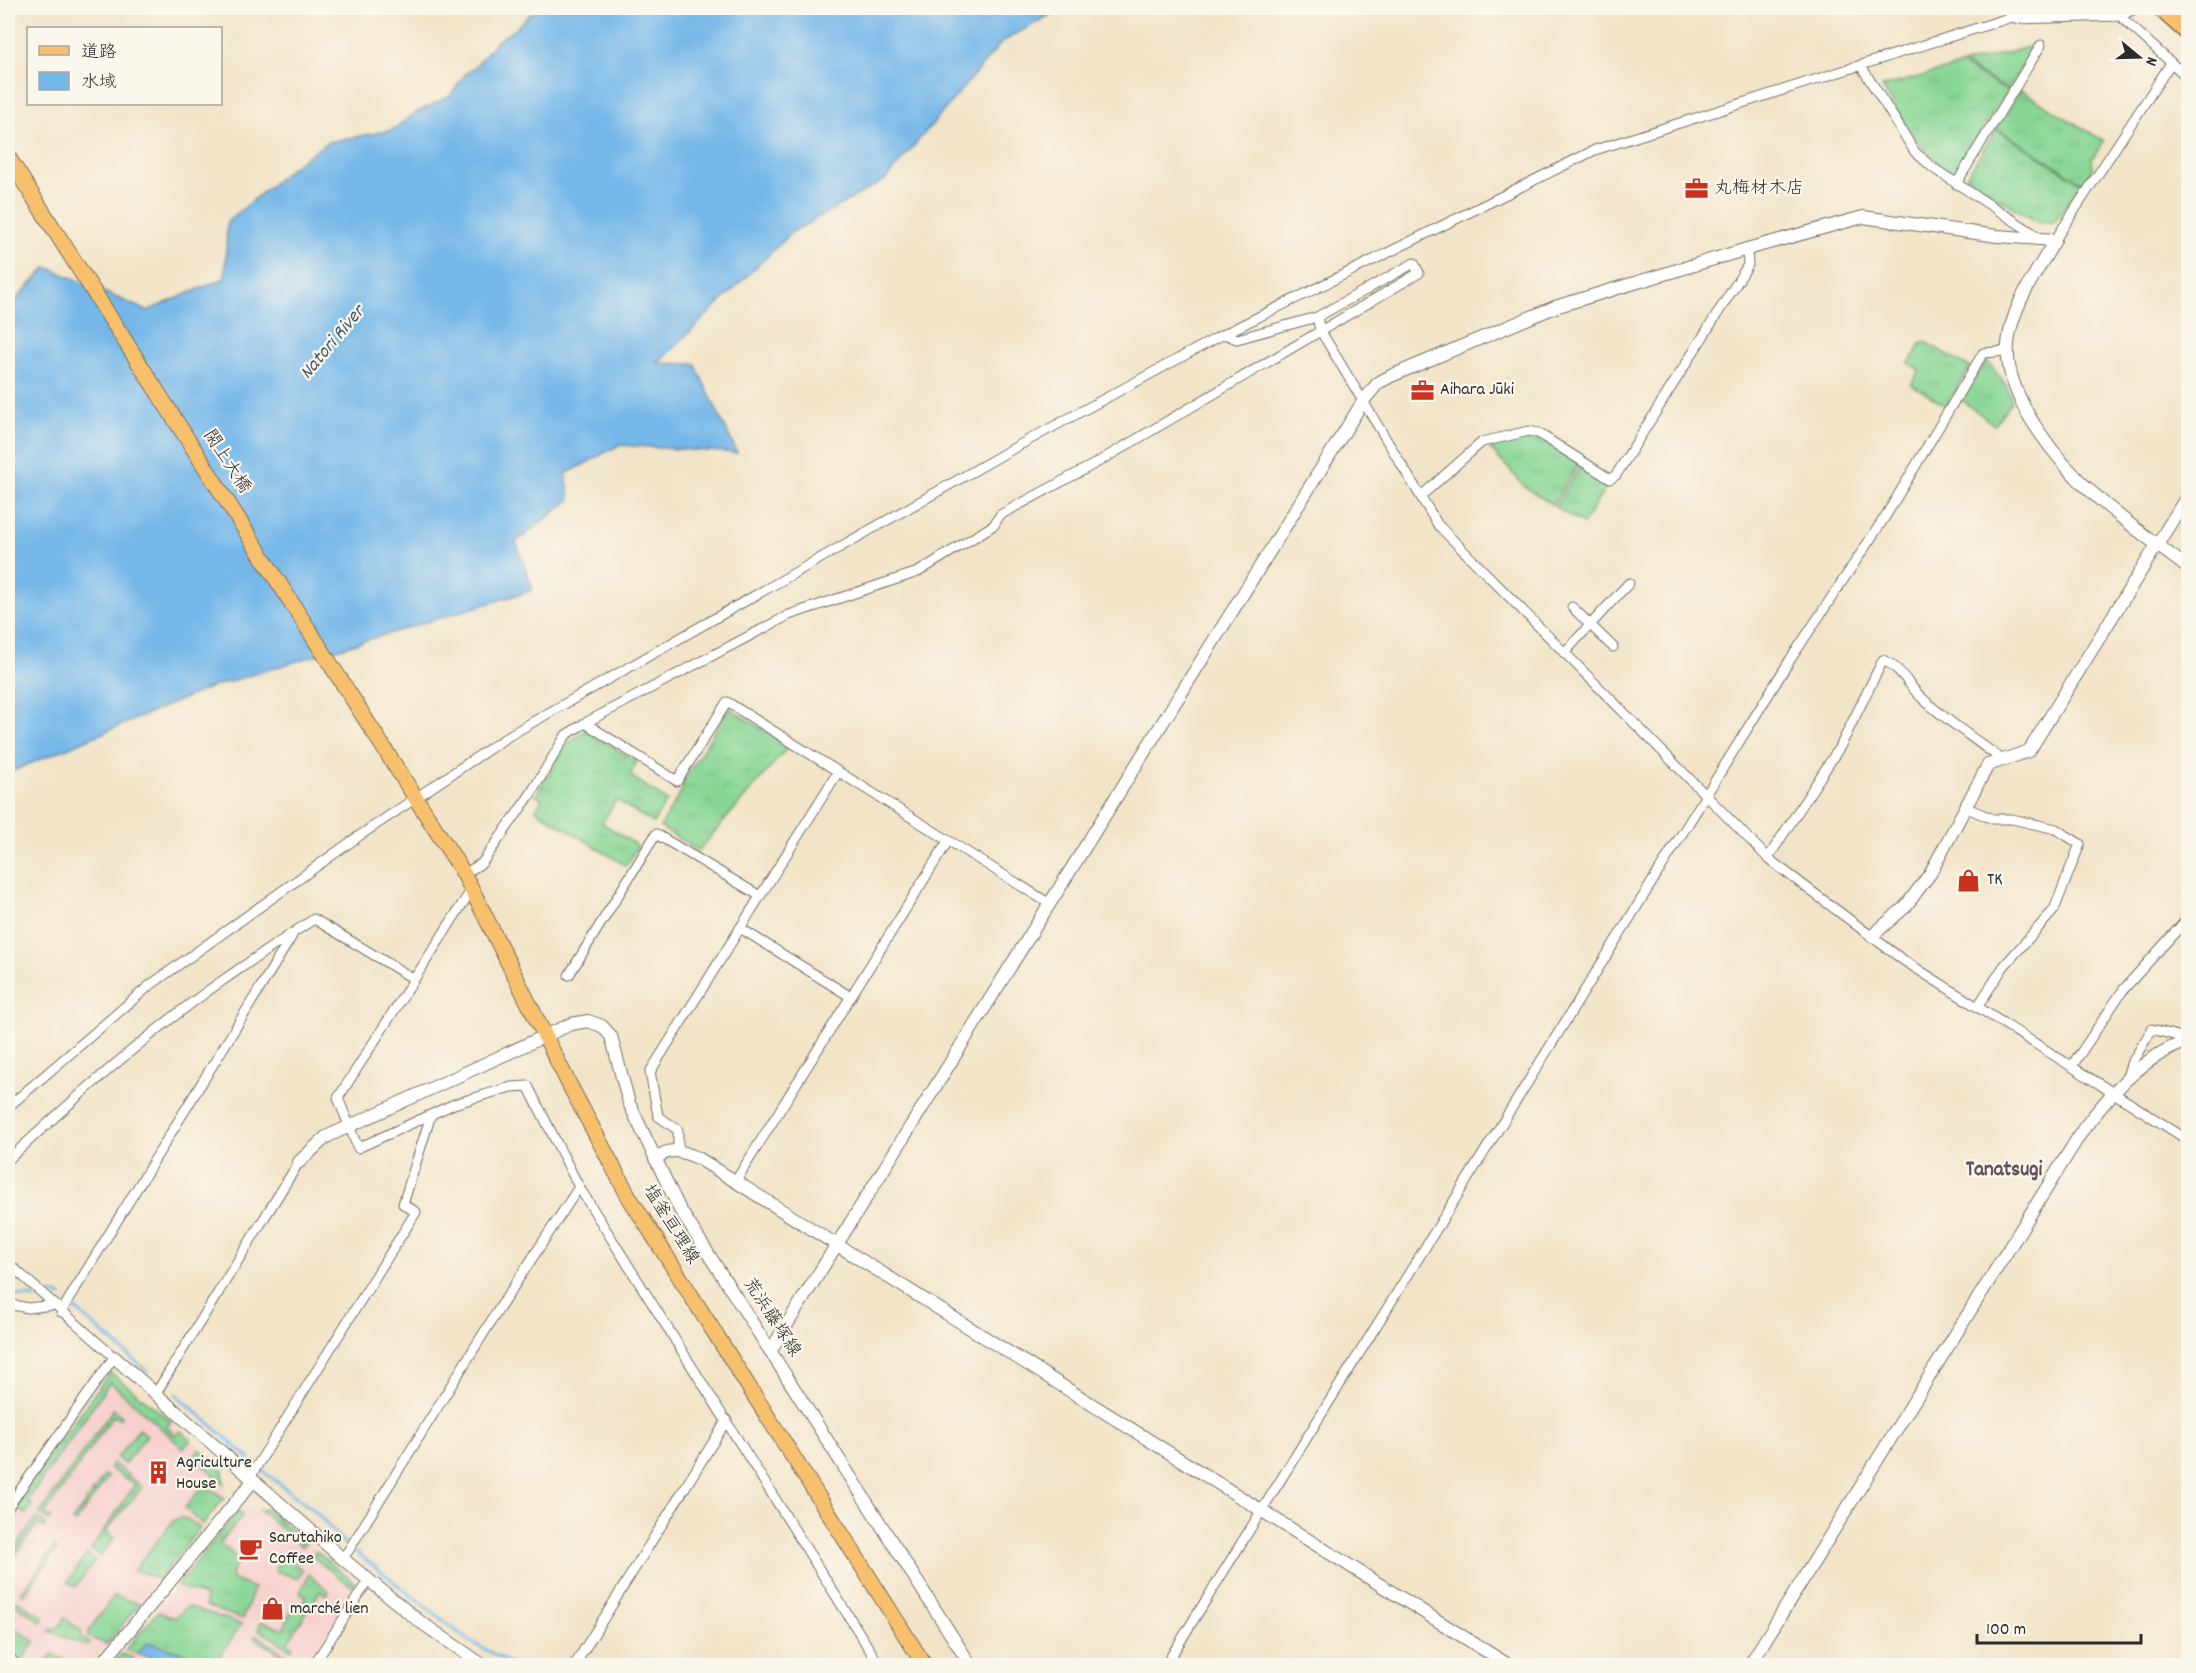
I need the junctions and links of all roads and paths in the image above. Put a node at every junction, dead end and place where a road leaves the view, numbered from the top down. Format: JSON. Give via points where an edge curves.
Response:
{"nodes":[{"id":1,"x":2040,"y":8,"type":"edge"},
{"id":2,"x":2137,"y":8,"type":"edge"},
{"id":3,"x":2160,"y":8,"type":"edge"},
{"id":4,"x":2120,"y":16,"type":"junction"},
{"id":5,"x":2007,"y":20,"type":"junction"},
{"id":6,"x":2188,"y":33,"type":"edge"},
{"id":7,"x":2041,"y":45,"type":"dead end"},
{"id":8,"x":2171,"y":63,"type":"junction"},
{"id":9,"x":1861,"y":66,"type":"junction"},
{"id":10,"x":2188,"y":78,"type":"edge"},
{"id":11,"x":8,"y":156,"type":"edge"},
{"id":12,"x":1956,"y":184,"type":"junction"},
{"id":13,"x":2049,"y":240,"type":"junction"},
{"id":14,"x":1747,"y":249,"type":"junction"},
{"id":15,"x":1317,"y":317,"type":"junction"},
{"id":16,"x":1320,"y":330,"type":"junction"},
{"id":17,"x":1224,"y":334,"type":"junction"},
{"id":18,"x":2008,"y":351,"type":"junction"},
{"id":19,"x":1364,"y":400,"type":"junction"},
{"id":20,"x":2188,"y":495,"type":"edge"},
{"id":21,"x":1421,"y":496,"type":"junction"},
{"id":22,"x":2158,"y":544,"type":"junction"},
{"id":23,"x":2188,"y":568,"type":"edge"},
{"id":24,"x":1629,"y":583,"type":"dead end"},
{"id":25,"x":1572,"y":608,"type":"dead end"},
{"id":26,"x":1590,"y":626,"type":"junction"},
{"id":27,"x":1613,"y":647,"type":"dead end"},
{"id":28,"x":1564,"y":654,"type":"junction"},
{"id":29,"x":585,"y":723,"type":"junction"},
{"id":30,"x":2001,"y":759,"type":"junction"},
{"id":31,"x":838,"y":772,"type":"junction"},
{"id":32,"x":414,"y":793,"type":"junction"},
{"id":33,"x":1707,"y":796,"type":"junction"},
{"id":34,"x":1967,"y":808,"type":"junction"},
{"id":35,"x":948,"y":841,"type":"junction"},
{"id":36,"x":1768,"y":858,"type":"junction"},
{"id":37,"x":464,"y":874,"type":"junction"},
{"id":38,"x":472,"y":889,"type":"junction"},
{"id":39,"x":760,"y":896,"type":"junction"},
{"id":40,"x":1050,"y":904,"type":"junction"},
{"id":41,"x":2188,"y":918,"type":"edge"},
{"id":42,"x":740,"y":928,"type":"junction"},
{"id":43,"x":294,"y":932,"type":"junction"},
{"id":44,"x":1872,"y":936,"type":"junction"},
{"id":45,"x":569,"y":975,"type":"dead end"},
{"id":46,"x":414,"y":979,"type":"junction"},
{"id":47,"x":851,"y":996,"type":"junction"},
{"id":48,"x":1978,"y":1006,"type":"junction"},
{"id":49,"x":547,"y":1036,"type":"junction"},
{"id":50,"x":2188,"y":1040,"type":"edge"},
{"id":51,"x":2072,"y":1066,"type":"junction"},
{"id":52,"x":2126,"y":1080,"type":"junction"},
{"id":53,"x":2112,"y":1092,"type":"junction"},
{"id":54,"x":8,"y":1107,"type":"edge"},
{"id":55,"x":430,"y":1115,"type":"junction"},
{"id":56,"x":347,"y":1126,"type":"junction"},
{"id":57,"x":2188,"y":1140,"type":"edge"},
{"id":58,"x":678,"y":1149,"type":"junction"},
{"id":59,"x":655,"y":1159,"type":"junction"},
{"id":60,"x":8,"y":1160,"type":"edge"},
{"id":61,"x":299,"y":1162,"type":"joint"},
{"id":62,"x":735,"y":1182,"type":"junction"},
{"id":63,"x":579,"y":1187,"type":"junction"},
{"id":64,"x":837,"y":1245,"type":"junction"},
{"id":65,"x":8,"y":1263,"type":"edge"},
{"id":66,"x":8,"y":1304,"type":"edge"},
{"id":67,"x":53,"y":1305,"type":"junction"},
{"id":68,"x":61,"y":1312,"type":"junction"},
{"id":69,"x":771,"y":1350,"type":"junction"},
{"id":70,"x":114,"y":1357,"type":"junction"},
{"id":71,"x":156,"y":1393,"type":"junction"},
{"id":72,"x":727,"y":1420,"type":"junction"},
{"id":73,"x":251,"y":1479,"type":"junction"},
{"id":74,"x":8,"y":1507,"type":"edge"},
{"id":75,"x":1262,"y":1510,"type":"junction"},
{"id":76,"x":343,"y":1559,"type":"junction"},
{"id":77,"x":369,"y":1579,"type":"junction"},
{"id":78,"x":8,"y":1656,"type":"edge"},
{"id":79,"x":17,"y":1665,"type":"edge"},
{"id":80,"x":100,"y":1665,"type":"edge"},
{"id":81,"x":313,"y":1665,"type":"edge"},
{"id":82,"x":484,"y":1665,"type":"edge"},
{"id":83,"x":574,"y":1665,"type":"edge"},
{"id":84,"x":880,"y":1665,"type":"edge"},
{"id":85,"x":925,"y":1665,"type":"edge"},
{"id":86,"x":971,"y":1665,"type":"edge"},
{"id":87,"x":1165,"y":1665,"type":"edge"},
{"id":88,"x":1510,"y":1665,"type":"edge"},
{"id":89,"x":1749,"y":1665,"type":"edge"}],
"edges":[{"from":1,"to":5,"type":"street"},
{"from":2,"to":4,"type":"street"},
{"from":3,"to":6,"type":"highway"},
{"from":4,"to":5,"type":"street"},
{"from":4,"to":8,"type":"street"},
{"from":5,"to":9,"type":"street"},
{"from":7,"to":12,"type":"street"},
{"from":8,"to":10,"type":"street"},
{"from":8,"to":13,"type":"street"},
{"from":9,"to":12,"type":"street","via":[[1915,152]]},
{"from":9,"to":17,"type":"street","via":[[1595,150]]},
{"from":11,"to":32,"type":"main road","name":"閖上大橋"},
{"from":12,"to":13,"type":"street"},
{"from":13,"to":14,"type":"street","via":[[1863,217]]},
{"from":13,"to":18,"type":"street","via":[[2013,320]]},
{"from":14,"to":19,"type":"street","via":[[1555,307],[1391,376],[1378,383]]},
{"from":14,"to":21,"type":"street","via":[[1748,265],[1616,475],[1610,479],[1529,431],[1482,442]]},
{"from":15,"to":16,"type":"street"},
{"from":15,"to":16,"type":"street","via":[[1414,263],[1419,273]]},
{"from":15,"to":17,"type":"street","via":[[1237,339]]},
{"from":16,"to":19,"type":"street"},
{"from":16,"to":29,"type":"street","via":[[1098,462],[1000,515],[994,525],[918,572],[789,615]]},
{"from":17,"to":32,"type":"street","via":[[1014,448]]},
{"from":18,"to":22,"type":"street","via":[[2015,390],[2051,444],[2098,497]]},
{"from":18,"to":33,"type":"street","via":[[1983,353],[1885,517]]},
{"from":19,"to":21,"type":"street"},
{"from":19,"to":40,"type":"street"},
{"from":20,"to":22,"type":"street"},
{"from":21,"to":28,"type":"street","via":[[1438,525]]},
{"from":22,"to":23,"type":"street"},
{"from":22,"to":30,"type":"street","via":[[2029,751]]},
{"from":24,"to":26,"type":"street"},
{"from":25,"to":26,"type":"street"},
{"from":26,"to":27,"type":"street"},
{"from":26,"to":28,"type":"street"},
{"from":28,"to":33,"type":"street"},
{"from":29,"to":31,"type":"street","via":[[677,781],[727,702]]},
{"from":29,"to":37,"type":"street","via":[[566,735],[482,863]]},
{"from":30,"to":34,"type":"street","via":[[1989,765]]},
{"from":30,"to":36,"type":"street","via":[[1935,710],[1914,691],[1905,676],[1883,660],[1841,745]]},
{"from":31,"to":35,"type":"street"},
{"from":31,"to":39,"type":"street"},
{"from":32,"to":37,"type":"main road","name":"塩釜亘理線"},
{"from":32,"to":54,"type":"street","via":[[149,986]]},
{"from":33,"to":36,"type":"street"},
{"from":33,"to":75,"type":"street"},
{"from":34,"to":44,"type":"street","via":[[1930,874],[1905,907]]},
{"from":34,"to":48,"type":"street","via":[[1993,819],[2012,819],[2056,830],[2080,844],[2054,910],[2004,966]]},
{"from":35,"to":40,"type":"street"},
{"from":35,"to":47,"type":"street"},
{"from":36,"to":44,"type":"street"},
{"from":37,"to":38,"type":"main road","name":"塩釜亘理線"},
{"from":38,"to":46,"type":"street"},
{"from":38,"to":49,"type":"main road","name":"塩釜亘理線"},
{"from":39,"to":42,"type":"street"},
{"from":39,"to":45,"type":"street","via":[[656,834]]},
{"from":40,"to":64,"type":"street"},
{"from":41,"to":51,"type":"street","via":[[2123,990]]},
{"from":42,"to":47,"type":"street"},
{"from":42,"to":58,"type":"street","via":[[650,1072],[658,1116],[678,1130]]},
{"from":43,"to":46,"type":"street","via":[[314,919]]},
{"from":43,"to":60,"type":"street","via":[[218,983],[126,1054]]},
{"from":43,"to":68,"type":"street"},
{"from":44,"to":48,"type":"street"},
{"from":46,"to":56,"type":"street","via":[[338,1098]]},
{"from":47,"to":62,"type":"street"},
{"from":48,"to":51,"type":"street"},
{"from":49,"to":56,"type":"street"},
{"from":49,"to":59,"type":"street","name":"荒浜藤塚線","via":[[571,1024],[588,1021],[602,1026],[611,1036],[629,1103]]},
{"from":49,"to":85,"type":"main road","name":"塩釜亘理線","via":[[629,1197]]},
{"from":50,"to":52,"type":"street","via":[[2149,1060]]},
{"from":50,"to":52,"type":"street","via":[[2152,1029]]},
{"from":51,"to":53,"type":"street"},
{"from":52,"to":53,"type":"street"},
{"from":53,"to":57,"type":"street"},
{"from":53,"to":89,"type":"street","via":[[2084,1128]]},
{"from":55,"to":56,"type":"street","via":[[358,1148]]},
{"from":55,"to":63,"type":"street","via":[[511,1087],[528,1086]]},
{"from":55,"to":73,"type":"street","via":[[403,1204],[416,1212]]},
{"from":56,"to":61,"type":"street","via":[[326,1137]]},
{"from":58,"to":59,"type":"street"},
{"from":58,"to":62,"type":"street"},
{"from":59,"to":69,"type":"street","name":"荒浜藤塚線","via":[[679,1208]]},
{"from":61,"to":71,"type":"street"},
{"from":62,"to":64,"type":"street"},
{"from":63,"to":72,"type":"street"},
{"from":63,"to":76,"type":"street"},
{"from":64,"to":69,"type":"street"},
{"from":64,"to":75,"type":"street"},
{"from":65,"to":67,"type":"street"},
{"from":66,"to":67,"type":"street","via":[[28,1308]]},
{"from":67,"to":68,"type":"street"},
{"from":68,"to":70,"type":"street"},
{"from":69,"to":86,"type":"street","name":"荒浜藤塚線"},
{"from":70,"to":71,"type":"street"},
{"from":70,"to":74,"type":"street"},
{"from":71,"to":73,"type":"street"},
{"from":72,"to":83,"type":"street"},
{"from":72,"to":84,"type":"street"},
{"from":73,"to":76,"type":"street"},
{"from":73,"to":80,"type":"street"},
{"from":75,"to":87,"type":"street"},
{"from":75,"to":88,"type":"street"},
{"from":76,"to":77,"type":"street"},
{"from":77,"to":81,"type":"street"},
{"from":77,"to":82,"type":"street","via":[[419,1621]]},
{"from":78,"to":79,"type":"street"}]}
